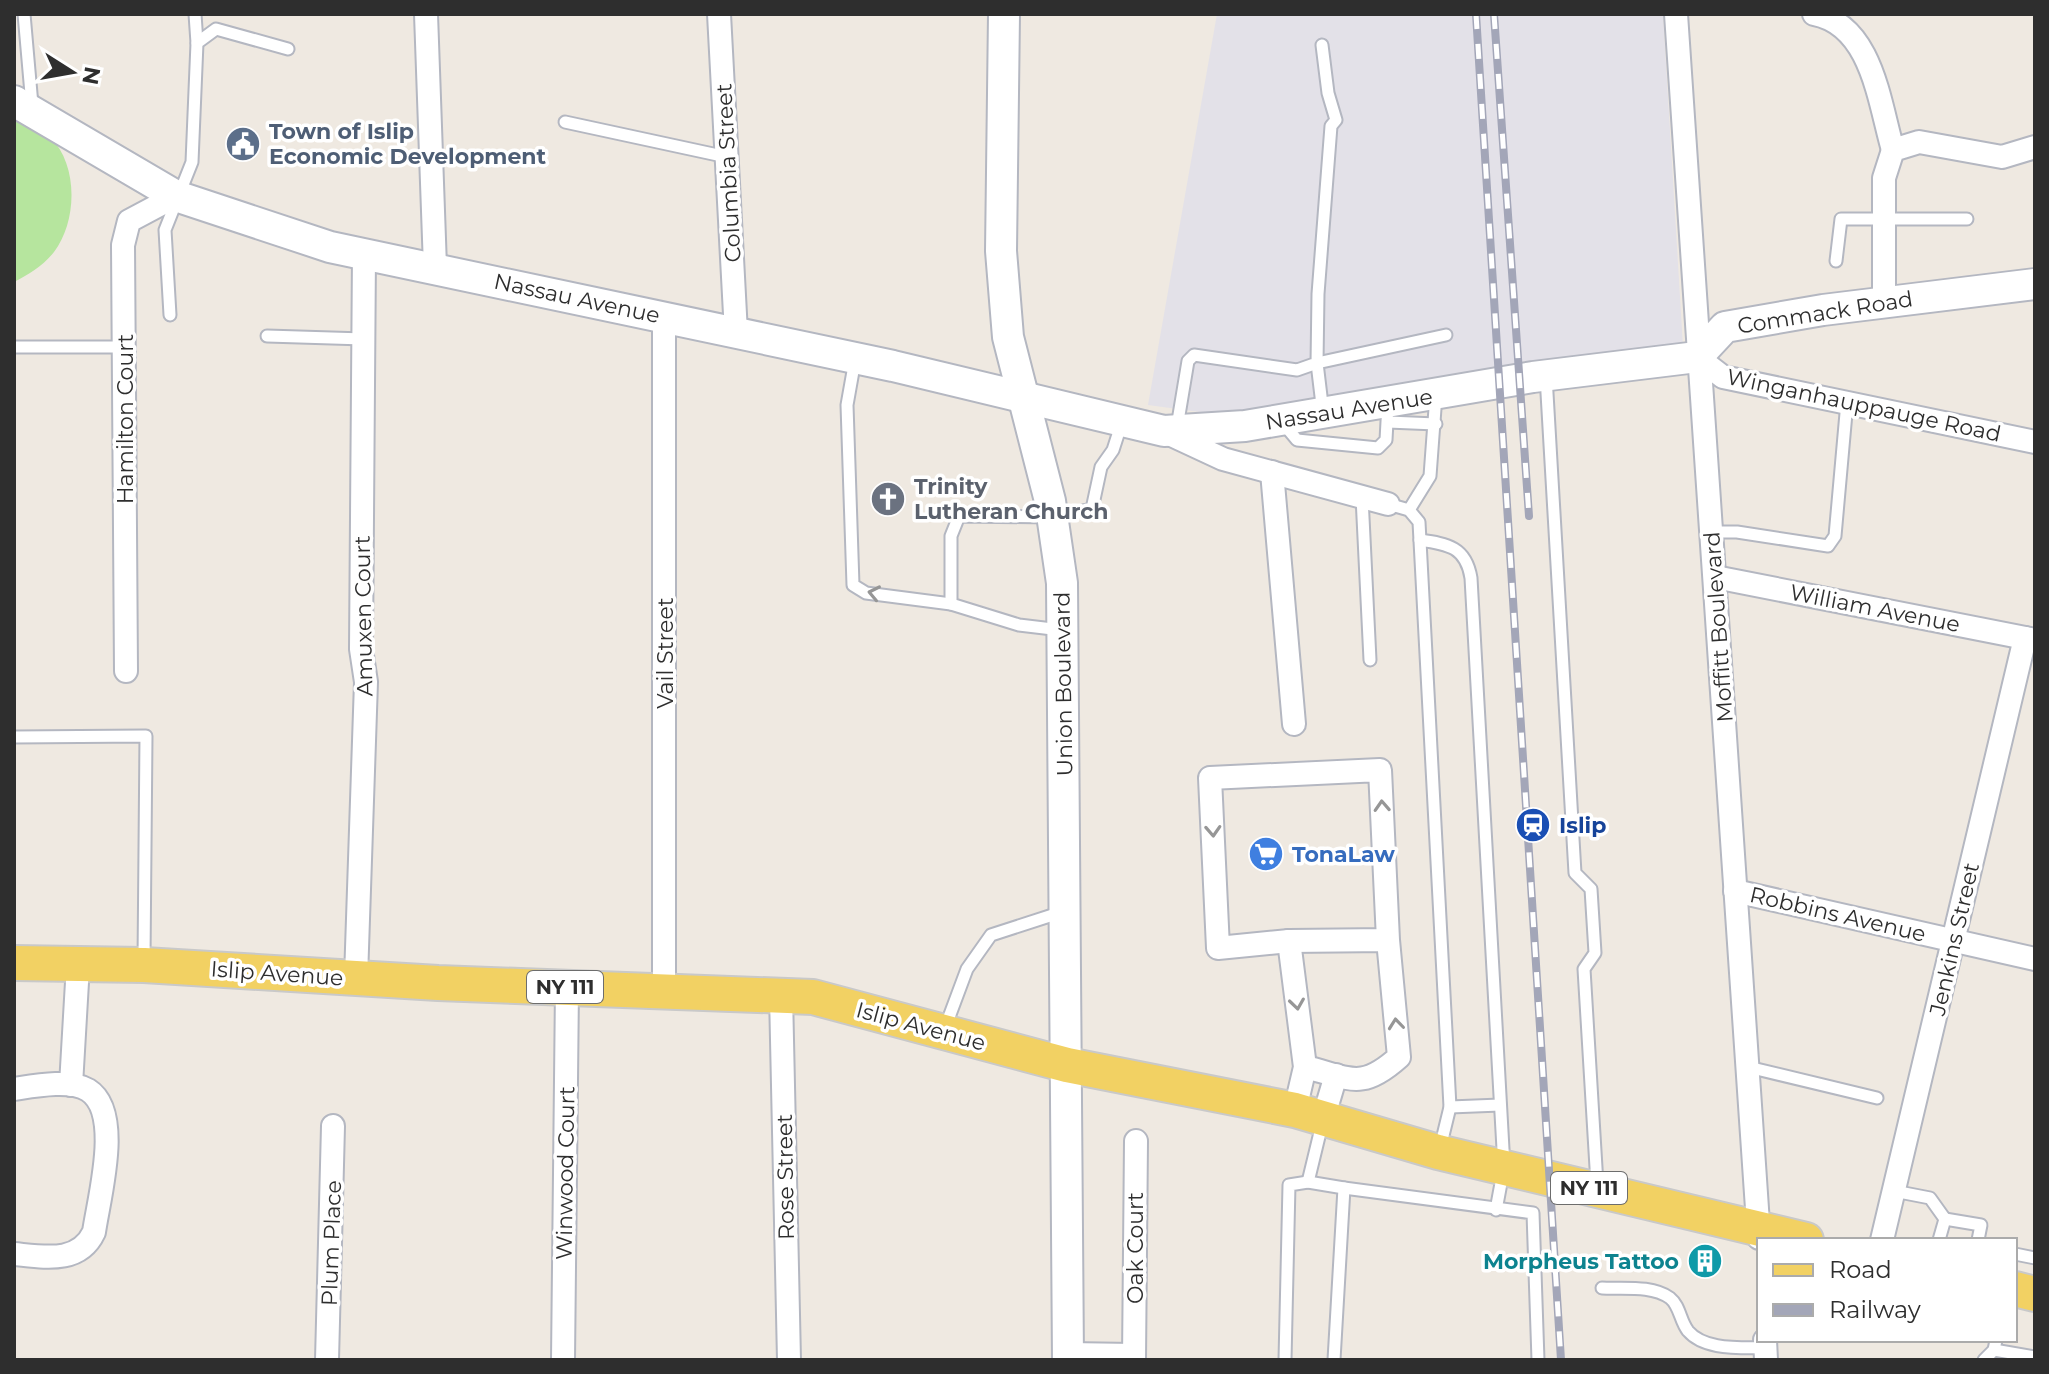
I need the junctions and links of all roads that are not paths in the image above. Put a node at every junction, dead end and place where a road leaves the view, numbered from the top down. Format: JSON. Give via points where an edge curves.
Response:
{"nodes":[{"id":1,"x":24,"y":14,"type":"edge"},
{"id":2,"x":195,"y":14,"type":"edge"},
{"id":3,"x":426,"y":14,"type":"edge"},
{"id":4,"x":719,"y":14,"type":"edge"},
{"id":5,"x":1004,"y":14,"type":"edge"},
{"id":6,"x":1676,"y":14,"type":"edge"},
{"id":7,"x":1814,"y":14,"type":"edge"},
{"id":8,"x":197,"y":43,"type":"junction"},
{"id":9,"x":1322,"y":45,"type":"dead end"},
{"id":10,"x":288,"y":49,"type":"dead end"},
{"id":11,"x":24,"y":106,"type":"edge"},
{"id":12,"x":565,"y":122,"type":"dead end"},
{"id":13,"x":2035,"y":147,"type":"edge"},
{"id":14,"x":1893,"y":150,"type":"junction"},
{"id":15,"x":727,"y":157,"type":"junction"},
{"id":16,"x":176,"y":196,"type":"junction"},
{"id":17,"x":1884,"y":219,"type":"junction"},
{"id":18,"x":1967,"y":219,"type":"dead end"},
{"id":19,"x":364,"y":254,"type":"junction"},
{"id":20,"x":1836,"y":261,"type":"dead end"},
{"id":21,"x":435,"y":267,"type":"junction"},
{"id":22,"x":2035,"y":284,"type":"edge"},
{"id":23,"x":1884,"y":302,"type":"junction"},
{"id":24,"x":170,"y":315,"type":"dead end"},
{"id":25,"x":664,"y":316,"type":"junction"},
{"id":26,"x":736,"y":333,"type":"junction"},
{"id":27,"x":1446,"y":335,"type":"dead end"},
{"id":28,"x":267,"y":336,"type":"dead end"},
{"id":29,"x":364,"y":339,"type":"junction"},
{"id":30,"x":14,"y":347,"type":"edge"},
{"id":31,"x":125,"y":347,"type":"junction"},
{"id":32,"x":1697,"y":357,"type":"junction"},
{"id":33,"x":856,"y":358,"type":"junction"},
{"id":34,"x":1317,"y":363,"type":"junction"},
{"id":35,"x":1540,"y":376,"type":"junction"},
{"id":36,"x":1024,"y":397,"type":"junction"},
{"id":37,"x":1847,"y":402,"type":"junction"},
{"id":38,"x":1436,"y":409,"type":"junction"},
{"id":39,"x":1388,"y":412,"type":"junction"},
{"id":40,"x":1323,"y":413,"type":"junction"},
{"id":41,"x":1281,"y":420,"type":"junction"},
{"id":42,"x":1122,"y":421,"type":"junction"},
{"id":43,"x":1245,"y":426,"type":"junction"},
{"id":44,"x":1170,"y":431,"type":"junction"},
{"id":45,"x":2035,"y":442,"type":"edge"},
{"id":46,"x":1242,"y":464,"type":"junction"},
{"id":47,"x":1272,"y":472,"type":"junction"},
{"id":48,"x":1362,"y":497,"type":"junction"},
{"id":49,"x":1399,"y":507,"type":"junction"},
{"id":50,"x":1052,"y":517,"type":"junction"},
{"id":51,"x":1712,"y":532,"type":"junction"},
{"id":52,"x":1420,"y":540,"type":"junction"},
{"id":53,"x":1715,"y":577,"type":"junction"},
{"id":54,"x":951,"y":604,"type":"junction"},
{"id":55,"x":1063,"y":631,"type":"junction"},
{"id":56,"x":2030,"y":639,"type":"edge"},
{"id":57,"x":1370,"y":660,"type":"dead end"},
{"id":58,"x":126,"y":671,"type":"dead end"},
{"id":59,"x":1294,"y":724,"type":"dead end"},
{"id":60,"x":14,"y":737,"type":"edge"},
{"id":61,"x":1735,"y":891,"type":"junction"},
{"id":62,"x":1066,"y":911,"type":"junction"},
{"id":63,"x":1388,"y":940,"type":"junction"},
{"id":64,"x":1954,"y":940,"type":"junction"},
{"id":65,"x":1289,"y":941,"type":"junction"},
{"id":66,"x":2035,"y":959,"type":"edge"},
{"id":67,"x":14,"y":963,"type":"edge"},
{"id":68,"x":78,"y":965,"type":"junction"},
{"id":69,"x":144,"y":965,"type":"junction"},
{"id":70,"x":356,"y":978,"type":"junction"},
{"id":71,"x":567,"y":987,"type":"junction"},
{"id":72,"x":664,"y":990,"type":"junction"},
{"id":73,"x":781,"y":994,"type":"junction"},
{"id":74,"x":943,"y":1032,"type":"junction"},
{"id":75,"x":1067,"y":1065,"type":"junction"},
{"id":76,"x":1305,"y":1067,"type":"junction"},
{"id":77,"x":1748,"y":1067,"type":"junction"},
{"id":78,"x":1336,"y":1075,"type":"junction"},
{"id":79,"x":71,"y":1085,"type":"junction"},
{"id":80,"x":14,"y":1089,"type":"edge"},
{"id":81,"x":1877,"y":1098,"type":"dead end"},
{"id":82,"x":1500,"y":1105,"type":"junction"},
{"id":83,"x":1450,"y":1107,"type":"junction"},
{"id":84,"x":1309,"y":1114,"type":"junction"},
{"id":85,"x":333,"y":1126,"type":"dead end"},
{"id":86,"x":1136,"y":1141,"type":"dead end"},
{"id":87,"x":1438,"y":1152,"type":"junction"},
{"id":88,"x":1504,"y":1167,"type":"junction"},
{"id":89,"x":1308,"y":1182,"type":"junction"},
{"id":90,"x":1344,"y":1188,"type":"junction"},
{"id":91,"x":1597,"y":1191,"type":"junction"},
{"id":92,"x":1894,"y":1191,"type":"junction"},
{"id":93,"x":1496,"y":1210,"type":"junction"},
{"id":94,"x":1945,"y":1219,"type":"junction"},
{"id":95,"x":1759,"y":1235,"type":"edge"},
{"id":96,"x":1787,"y":1238,"type":"edge"},
{"id":97,"x":1882,"y":1238,"type":"edge"},
{"id":98,"x":1940,"y":1238,"type":"edge"},
{"id":99,"x":1978,"y":1238,"type":"edge"},
{"id":100,"x":14,"y":1254,"type":"edge"},
{"id":101,"x":1602,"y":1288,"type":"dead end"},
{"id":102,"x":1995,"y":1345,"type":"edge"},
{"id":103,"x":1766,"y":1349,"type":"edge"},
{"id":104,"x":1068,"y":1357,"type":"edge"},
{"id":105,"x":1134,"y":1357,"type":"edge"},
{"id":106,"x":2035,"y":1357,"type":"edge"},
{"id":107,"x":327,"y":1360,"type":"edge"},
{"id":108,"x":563,"y":1360,"type":"edge"},
{"id":109,"x":789,"y":1360,"type":"edge"},
{"id":110,"x":1285,"y":1360,"type":"edge"},
{"id":111,"x":1334,"y":1360,"type":"edge"},
{"id":112,"x":1538,"y":1360,"type":"edge"},
{"id":113,"x":1984,"y":1360,"type":"edge"}],
"edges":[{"from":1,"to":11,"type":"lane","via":[[29,95]]},
{"from":2,"to":8,"type":"lane"},
{"from":3,"to":21,"type":"street"},
{"from":4,"to":15,"type":"street","name":"Columbia Street"},
{"from":5,"to":36,"type":"street","name":"Union Boulevard","via":[[1001,251],[1008,337]]},
{"from":6,"to":32,"type":"street","name":"Moffitt Boulevard"},
{"from":7,"to":14,"type":"street","via":[[1852,33],[1868,63]]},
{"from":8,"to":10,"type":"lane","via":[[216,29]]},
{"from":8,"to":16,"type":"lane","via":[[192,162]]},
{"from":9,"to":34,"type":"lane","via":[[1336,120],[1331,126]]},
{"from":11,"to":16,"type":"street","name":"Nassau Avenue"},
{"from":12,"to":15,"type":"lane"},
{"from":13,"to":14,"type":"street","via":[[2002,157],[1919,142]]},
{"from":14,"to":17,"type":"street","via":[[1884,178]]},
{"from":15,"to":26,"type":"street","name":"Columbia Street"},
{"from":16,"to":19,"type":"street","name":"Nassau Avenue"},
{"from":16,"to":24,"type":"lane","via":[[165,230]]},
{"from":16,"to":31,"type":"street","name":"Hamilton Court","via":[[129,221],[123,245]]},
{"from":17,"to":18,"type":"lane"},
{"from":17,"to":20,"type":"lane","via":[[1841,219]]},
{"from":17,"to":23,"type":"street"},
{"from":19,"to":21,"type":"street","name":"Nassau Avenue"},
{"from":19,"to":29,"type":"street","name":"Amuxen Court"},
{"from":21,"to":25,"type":"street","name":"Nassau Avenue"},
{"from":22,"to":23,"type":"street","name":"Commack Road"},
{"from":23,"to":32,"type":"street","name":"Commack Road","via":[[1725,327]]},
{"from":25,"to":26,"type":"street","name":"Nassau Avenue"},
{"from":25,"to":72,"type":"street","name":"Vail Street"},
{"from":26,"to":33,"type":"street","name":"Nassau Avenue"},
{"from":27,"to":34,"type":"lane"},
{"from":28,"to":29,"type":"lane"},
{"from":29,"to":70,"type":"street","name":"Amuxen Court","via":[[361,649],[366,682]]},
{"from":30,"to":31,"type":"lane"},
{"from":31,"to":58,"type":"street","name":"Hamilton Court"},
{"from":32,"to":35,"type":"street"},
{"from":32,"to":37,"type":"street","name":"Winganhauppauge Road","via":[[1723,377]]},
{"from":32,"to":51,"type":"street","name":"Moffitt Boulevard"},
{"from":33,"to":36,"type":"street","name":"Nassau Avenue"},
{"from":54,"to":33,"type":"lane","one_way":true,"via":[[866,593],[853,585],[847,405]]},
{"from":34,"to":40,"type":"lane"},
{"from":34,"to":44,"type":"lane","via":[[1297,370],[1194,355]]},
{"from":35,"to":38,"type":"street","name":"Nassau Avenue"},
{"from":35,"to":91,"type":"lane","via":[[1575,873],[1591,889],[1595,953],[1584,969]]},
{"from":36,"to":42,"type":"street","name":"Nassau Avenue"},
{"from":36,"to":50,"type":"street","name":"Union Boulevard"},
{"from":37,"to":45,"type":"street","name":"Winganhauppauge Road"},
{"from":37,"to":51,"type":"lane","via":[[1835,536],[1828,546]]},
{"from":38,"to":39,"type":"street","name":"Nassau Avenue"},
{"from":38,"to":49,"type":"lane","via":[[1430,476]]},
{"from":39,"to":40,"type":"street","name":"Nassau Avenue"},
{"from":39,"to":41,"type":"lane","via":[[1386,440],[1378,448],[1366,449],[1297,440]]},
{"from":40,"to":41,"type":"street","name":"Nassau Avenue"},
{"from":41,"to":43,"type":"street","name":"Nassau Avenue"},
{"from":42,"to":44,"type":"street","name":"Nassau Avenue"},
{"from":42,"to":50,"type":"lane","via":[[1101,467],[1092,509]]},
{"from":43,"to":44,"type":"street","name":"Nassau Avenue"},
{"from":43,"to":46,"type":"street"},
{"from":44,"to":46,"type":"street","name":"Nassau Avenue"},
{"from":46,"to":47,"type":"street","name":"Nassau Avenue"},
{"from":47,"to":48,"type":"street","name":"Nassau Avenue"},
{"from":47,"to":59,"type":"street"},
{"from":48,"to":49,"type":"street","name":"Nassau Avenue"},
{"from":48,"to":57,"type":"lane"},
{"from":49,"to":52,"type":"lane","via":[[1419,522]]},
{"from":50,"to":54,"type":"lane","via":[[959,516],[951,536]]},
{"from":50,"to":55,"type":"street","name":"Union Boulevard"},
{"from":51,"to":53,"type":"street","name":"Moffitt Boulevard"},
{"from":52,"to":82,"type":"lane","via":[[1460,550],[1471,578]]},
{"from":52,"to":83,"type":"lane"},
{"from":53,"to":56,"type":"street","name":"William Avenue"},
{"from":53,"to":61,"type":"street","name":"Moffitt Boulevard"},
{"from":54,"to":55,"type":"lane","via":[[1019,625]]},
{"from":55,"to":62,"type":"street","name":"Union Boulevard"},
{"from":56,"to":64,"type":"street","name":"Jenkins Street"},
{"from":60,"to":69,"type":"lane","via":[[146,736]]},
{"from":61,"to":64,"type":"street","name":"Robbins Avenue"},
{"from":61,"to":77,"type":"street","name":"Moffitt Boulevard"},
{"from":62,"to":74,"type":"lane","via":[[991,935],[967,969]]},
{"from":62,"to":75,"type":"street","name":"Union Boulevard"},
{"from":63,"to":65,"type":"street"},
{"from":63,"to":65,"type":"street","one_way":true,"via":[[1380,770],[1210,778],[1218,948]]},
{"from":78,"to":63,"type":"street","one_way":true,"via":[[1360,1081],[1377,1077],[1399,1057]]},
{"from":64,"to":66,"type":"street","name":"Robbins Avenue"},
{"from":64,"to":92,"type":"street","name":"Jenkins Street"},
{"from":65,"to":76,"type":"street","one_way":true},
{"from":67,"to":68,"type":"main road","name":"Islip Avenue","number":"NY 111"},
{"from":68,"to":69,"type":"main road","name":"Islip Avenue","number":"NY 111"},
{"from":68,"to":79,"type":"street"},
{"from":69,"to":70,"type":"main road","name":"Islip Avenue","number":"NY 111"},
{"from":70,"to":71,"type":"main road","name":"Islip Avenue","number":"NY 111"},
{"from":71,"to":72,"type":"main road","name":"Islip Avenue","number":"NY 111"},
{"from":71,"to":108,"type":"street","name":"Winwood Court"},
{"from":72,"to":73,"type":"main road","name":"Islip Avenue","number":"NY 111"},
{"from":73,"to":74,"type":"main road","name":"Islip Avenue","number":"NY 111","via":[[813,997]]},
{"from":73,"to":109,"type":"street","name":"Rose Street"},
{"from":74,"to":75,"type":"main road","name":"Islip Avenue","number":"NY 111"},
{"from":75,"to":84,"type":"main road","name":"Islip Avenue","number":"NY 111"},
{"from":75,"to":104,"type":"street","name":"Union Boulevard"},
{"from":76,"to":78,"type":"street"},
{"from":76,"to":84,"type":"street"},
{"from":77,"to":81,"type":"lane"},
{"from":77,"to":95,"type":"street","name":"Moffitt Boulevard"},
{"from":78,"to":84,"type":"street"},
{"from":79,"to":80,"type":"street"},
{"from":79,"to":100,"type":"street","via":[[86,1089],[108,1118],[94,1232],[87,1247],[76,1254]]},
{"from":82,"to":83,"type":"lane"},
{"from":82,"to":88,"type":"lane"},
{"from":83,"to":87,"type":"lane"},
{"from":84,"to":87,"type":"main road","name":"Islip Avenue","number":"NY 111"},
{"from":84,"to":89,"type":"lane"},
{"from":85,"to":107,"type":"street","name":"Plum Place"},
{"from":86,"to":105,"type":"street","name":"Oak Court"},
{"from":87,"to":88,"type":"main road","name":"Islip Avenue","number":"NY 111"},
{"from":88,"to":91,"type":"main road","name":"Islip Avenue","number":"NY 111"},
{"from":88,"to":93,"type":"lane"},
{"from":89,"to":90,"type":"lane"},
{"from":89,"to":110,"type":"lane","via":[[1289,1185]]},
{"from":90,"to":93,"type":"lane"},
{"from":90,"to":111,"type":"lane"},
{"from":91,"to":95,"type":"main road","name":"Islip Avenue","number":"NY 111"},
{"from":92,"to":94,"type":"lane","via":[[1930,1198]]},
{"from":92,"to":97,"type":"street","name":"Jenkins Street"},
{"from":93,"to":112,"type":"lane","via":[[1533,1213]]},
{"from":94,"to":98,"type":"lane"},
{"from":94,"to":99,"type":"lane","via":[[1981,1225]]},
{"from":95,"to":96,"type":"main road","name":"Islip Avenue","number":"NY 111"},
{"from":101,"to":103,"type":"lane","via":[[1654,1290],[1676,1304],[1688,1331],[1699,1340]]},
{"from":102,"to":106,"type":"lane"},
{"from":102,"to":113,"type":"lane"},
{"from":104,"to":105,"type":"street","name":"Oak Court"}]}
